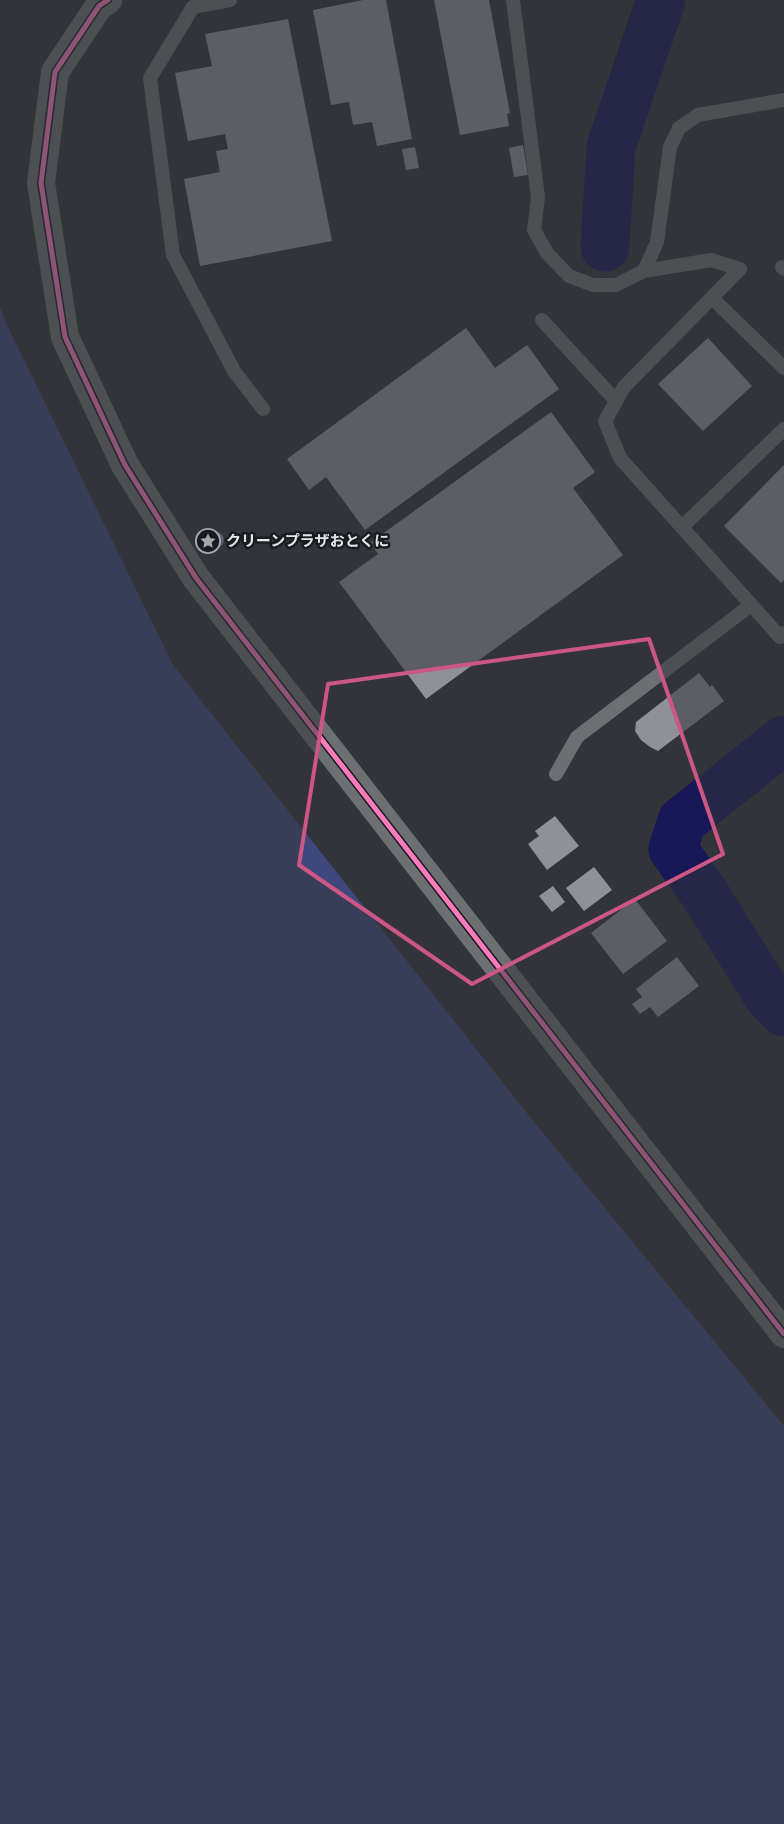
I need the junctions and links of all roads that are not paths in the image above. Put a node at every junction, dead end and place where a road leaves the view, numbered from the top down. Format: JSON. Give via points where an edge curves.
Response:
{"nodes":[{"id":1,"x":108,"y":0,"type":"edge"},
{"id":2,"x":230,"y":0,"type":"edge"},
{"id":3,"x":513,"y":0,"type":"edge"},
{"id":4,"x":784,"y":100,"type":"edge"},
{"id":5,"x":644,"y":271,"type":"junction"},
{"id":6,"x":712,"y":298,"type":"junction"},
{"id":7,"x":542,"y":320,"type":"dead end"},
{"id":8,"x":784,"y":368,"type":"edge"},
{"id":9,"x":616,"y":401,"type":"junction"},
{"id":10,"x":262,"y":408,"type":"dead end"},
{"id":11,"x":784,"y":429,"type":"edge"},
{"id":12,"x":682,"y":527,"type":"junction"},
{"id":13,"x":751,"y":605,"type":"junction"},
{"id":14,"x":784,"y":634,"type":"edge"},
{"id":15,"x":556,"y":774,"type":"dead end"},
{"id":16,"x":784,"y":1334,"type":"edge"}],
"edges":[{"from":1,"to":16,"type":"street","via":[[99,6],[55,72],[40,183],[66,337],[125,466],[196,578]]},
{"from":2,"to":10,"type":"lane","via":[[193,7],[150,78],[173,255],[234,371]]},
{"from":3,"to":5,"type":"lane","via":[[538,197],[534,230],[547,253],[569,276],[593,285],[616,285]]},
{"from":4,"to":5,"type":"lane","via":[[698,115],[680,128],[670,147],[657,242]]},
{"from":5,"to":6,"type":"lane","via":[[711,260],[740,269]]},
{"from":6,"to":8,"type":"lane"},
{"from":6,"to":9,"type":"lane","via":[[624,387]]},
{"from":7,"to":9,"type":"lane"},
{"from":9,"to":12,"type":"lane","via":[[605,422],[620,458]]},
{"from":11,"to":12,"type":"lane"},
{"from":12,"to":13,"type":"lane"},
{"from":13,"to":14,"type":"lane","via":[[780,637]]},
{"from":13,"to":15,"type":"lane","via":[[577,737]]}]}
